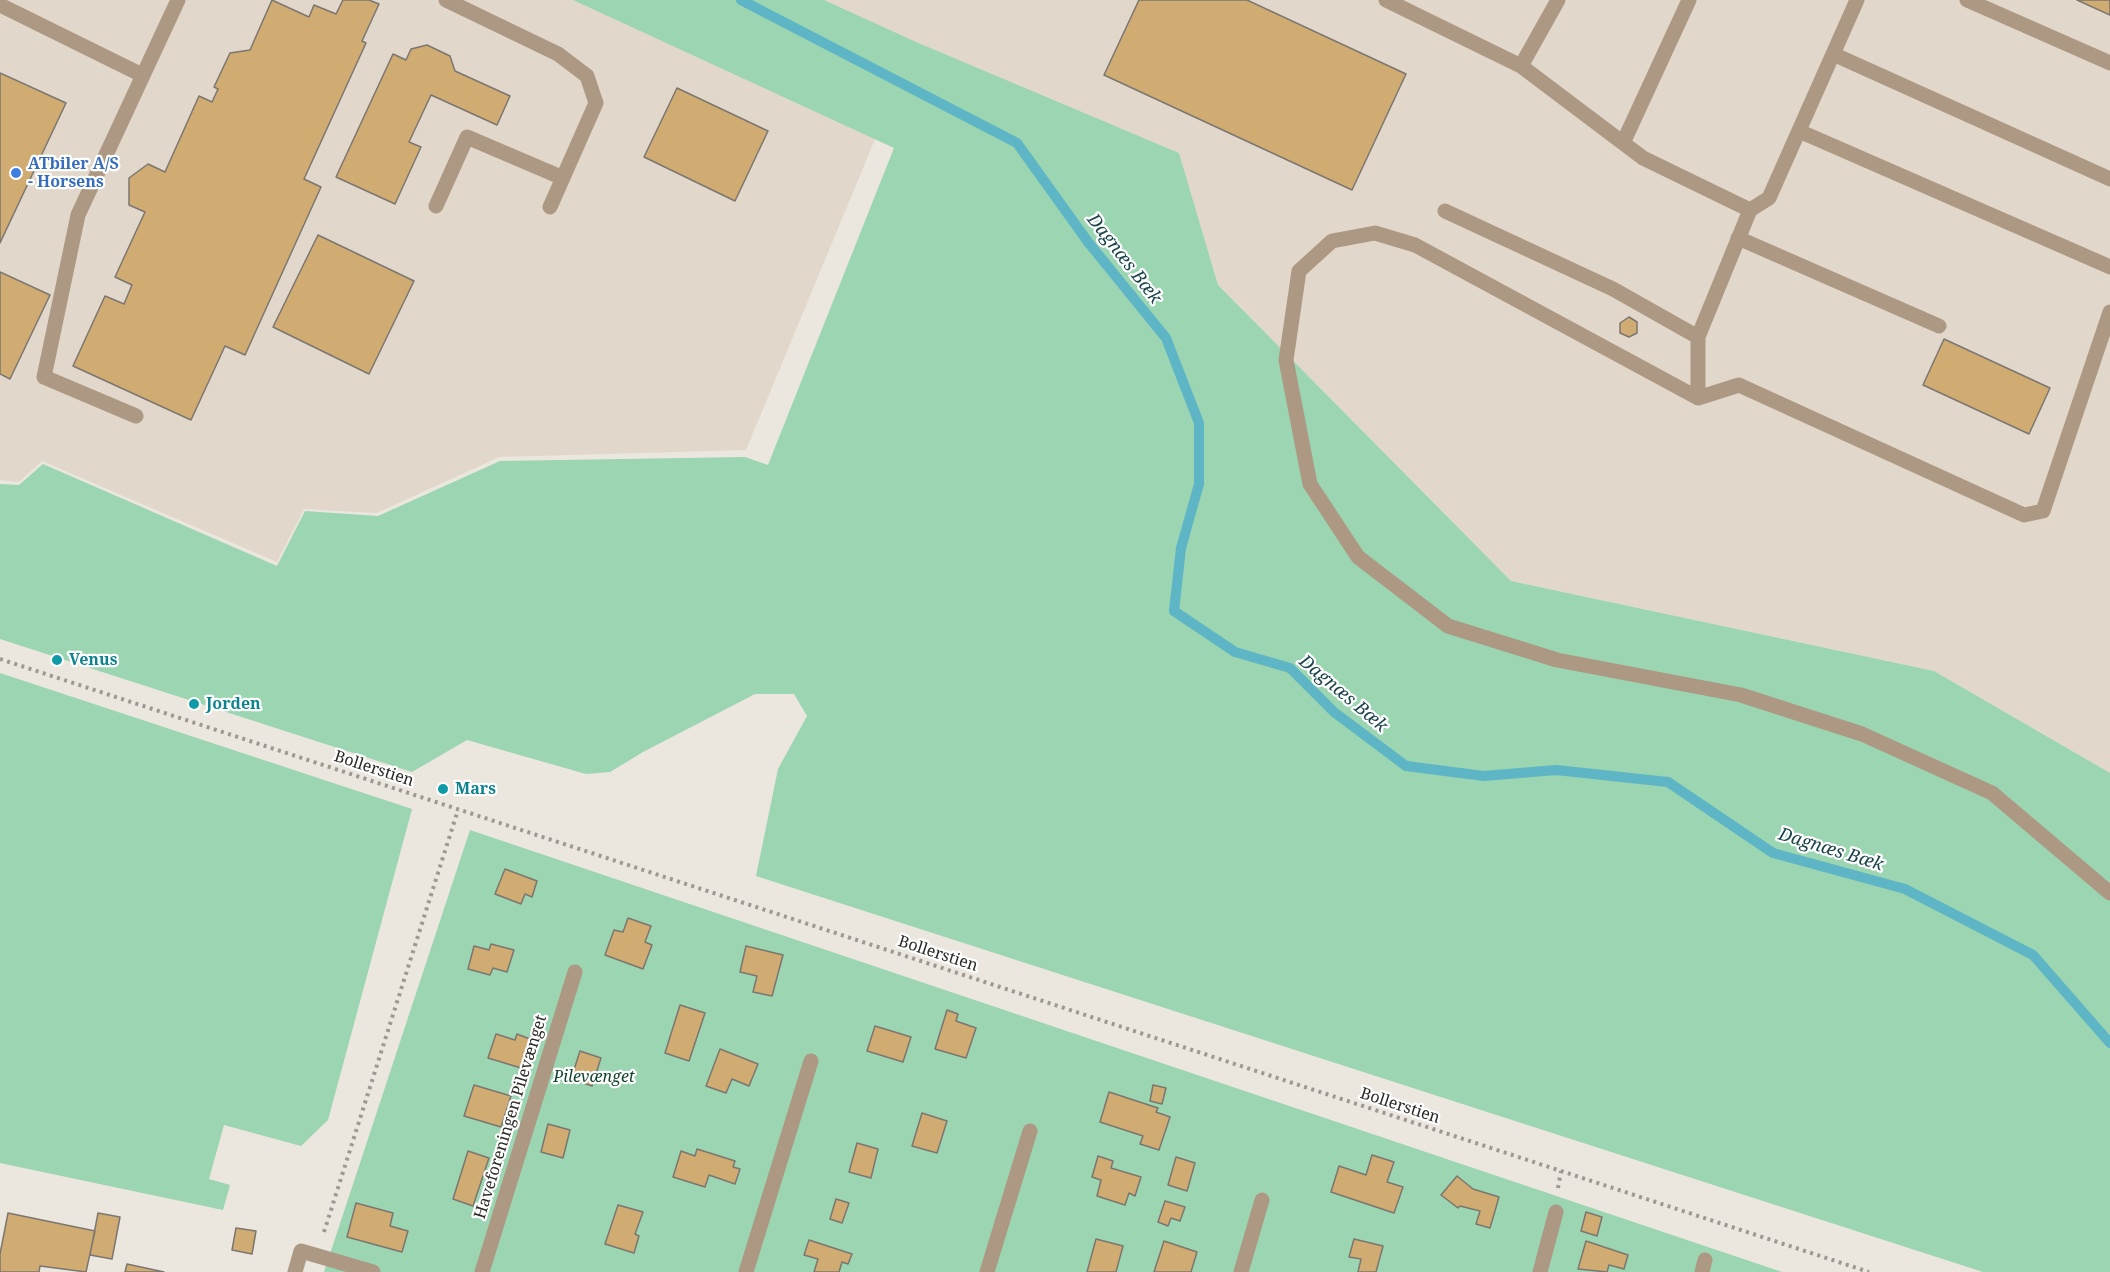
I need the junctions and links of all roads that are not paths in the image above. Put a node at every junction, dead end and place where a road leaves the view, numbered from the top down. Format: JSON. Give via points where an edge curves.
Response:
{"nodes":[{"id":1,"x":178,"y":0,"type":"edge"},
{"id":2,"x":446,"y":0,"type":"edge"},
{"id":3,"x":1386,"y":0,"type":"edge"},
{"id":4,"x":1558,"y":0,"type":"edge"},
{"id":5,"x":1689,"y":0,"type":"edge"},
{"id":6,"x":1857,"y":0,"type":"edge"},
{"id":7,"x":1967,"y":0,"type":"edge"},
{"id":8,"x":0,"y":5,"type":"edge"},
{"id":9,"x":1833,"y":54,"type":"junction"},
{"id":10,"x":2110,"y":63,"type":"edge"},
{"id":11,"x":1521,"y":66,"type":"junction"},
{"id":12,"x":142,"y":75,"type":"junction"},
{"id":13,"x":1799,"y":131,"type":"junction"},
{"id":14,"x":1623,"y":142,"type":"junction"},
{"id":15,"x":563,"y":178,"type":"junction"},
{"id":16,"x":2110,"y":179,"type":"edge"},
{"id":17,"x":436,"y":206,"type":"dead end"},
{"id":18,"x":550,"y":207,"type":"dead end"},
{"id":19,"x":1749,"y":210,"type":"junction"},
{"id":20,"x":1445,"y":211,"type":"dead end"},
{"id":21,"x":1738,"y":238,"type":"junction"},
{"id":22,"x":2110,"y":267,"type":"edge"},
{"id":23,"x":2110,"y":312,"type":"edge"},
{"id":24,"x":1939,"y":326,"type":"dead end"},
{"id":25,"x":1698,"y":337,"type":"junction"},
{"id":26,"x":1698,"y":398,"type":"junction"},
{"id":27,"x":136,"y":416,"type":"dead end"},
{"id":28,"x":2110,"y":893,"type":"edge"},
{"id":29,"x":574,"y":972,"type":"dead end"},
{"id":30,"x":811,"y":1061,"type":"dead end"},
{"id":31,"x":1030,"y":1131,"type":"dead end"},
{"id":32,"x":1262,"y":1200,"type":"dead end"},
{"id":33,"x":1556,"y":1212,"type":"dead end"},
{"id":34,"x":295,"y":1272,"type":"edge"},
{"id":35,"x":373,"y":1272,"type":"edge"},
{"id":36,"x":482,"y":1272,"type":"edge"},
{"id":37,"x":746,"y":1272,"type":"edge"},
{"id":38,"x":987,"y":1272,"type":"edge"},
{"id":39,"x":1241,"y":1272,"type":"edge"},
{"id":40,"x":1540,"y":1272,"type":"edge"}],
"edges":[{"from":1,"to":12,"type":"street"},
{"from":2,"to":15,"type":"street","via":[[558,54],[587,76],[596,103]]},
{"from":3,"to":11,"type":"street"},
{"from":4,"to":11,"type":"street"},
{"from":5,"to":14,"type":"street"},
{"from":6,"to":9,"type":"street"},
{"from":7,"to":10,"type":"street"},
{"from":8,"to":12,"type":"street"},
{"from":9,"to":13,"type":"street"},
{"from":9,"to":16,"type":"street"},
{"from":11,"to":14,"type":"street"},
{"from":12,"to":27,"type":"street","via":[[78,215],[44,376]]},
{"from":13,"to":19,"type":"street","via":[[1769,198]]},
{"from":13,"to":22,"type":"street"},
{"from":14,"to":19,"type":"street","via":[[1643,158]]},
{"from":15,"to":17,"type":"street","via":[[467,137]]},
{"from":15,"to":18,"type":"street"},
{"from":19,"to":21,"type":"street"},
{"from":20,"to":25,"type":"street","via":[[1613,289]]},
{"from":21,"to":24,"type":"street"},
{"from":21,"to":25,"type":"street"},
{"from":23,"to":26,"type":"street","via":[[2043,512],[2024,515],[1739,385]]},
{"from":25,"to":26,"type":"street"},
{"from":26,"to":28,"type":"street","via":[[1415,245],[1375,233],[1332,240],[1299,271],[1286,360],[1310,484],[1358,557],[1448,626],[1557,660],[1741,695],[1862,734],[1992,793]]},
{"from":29,"to":36,"type":"street","name":"Haveforeningen Pilevænget"},
{"from":30,"to":37,"type":"street"},
{"from":31,"to":38,"type":"street"},
{"from":32,"to":39,"type":"street"},
{"from":33,"to":40,"type":"street"},
{"from":34,"to":35,"type":"street","via":[[301,1251]]}]}
